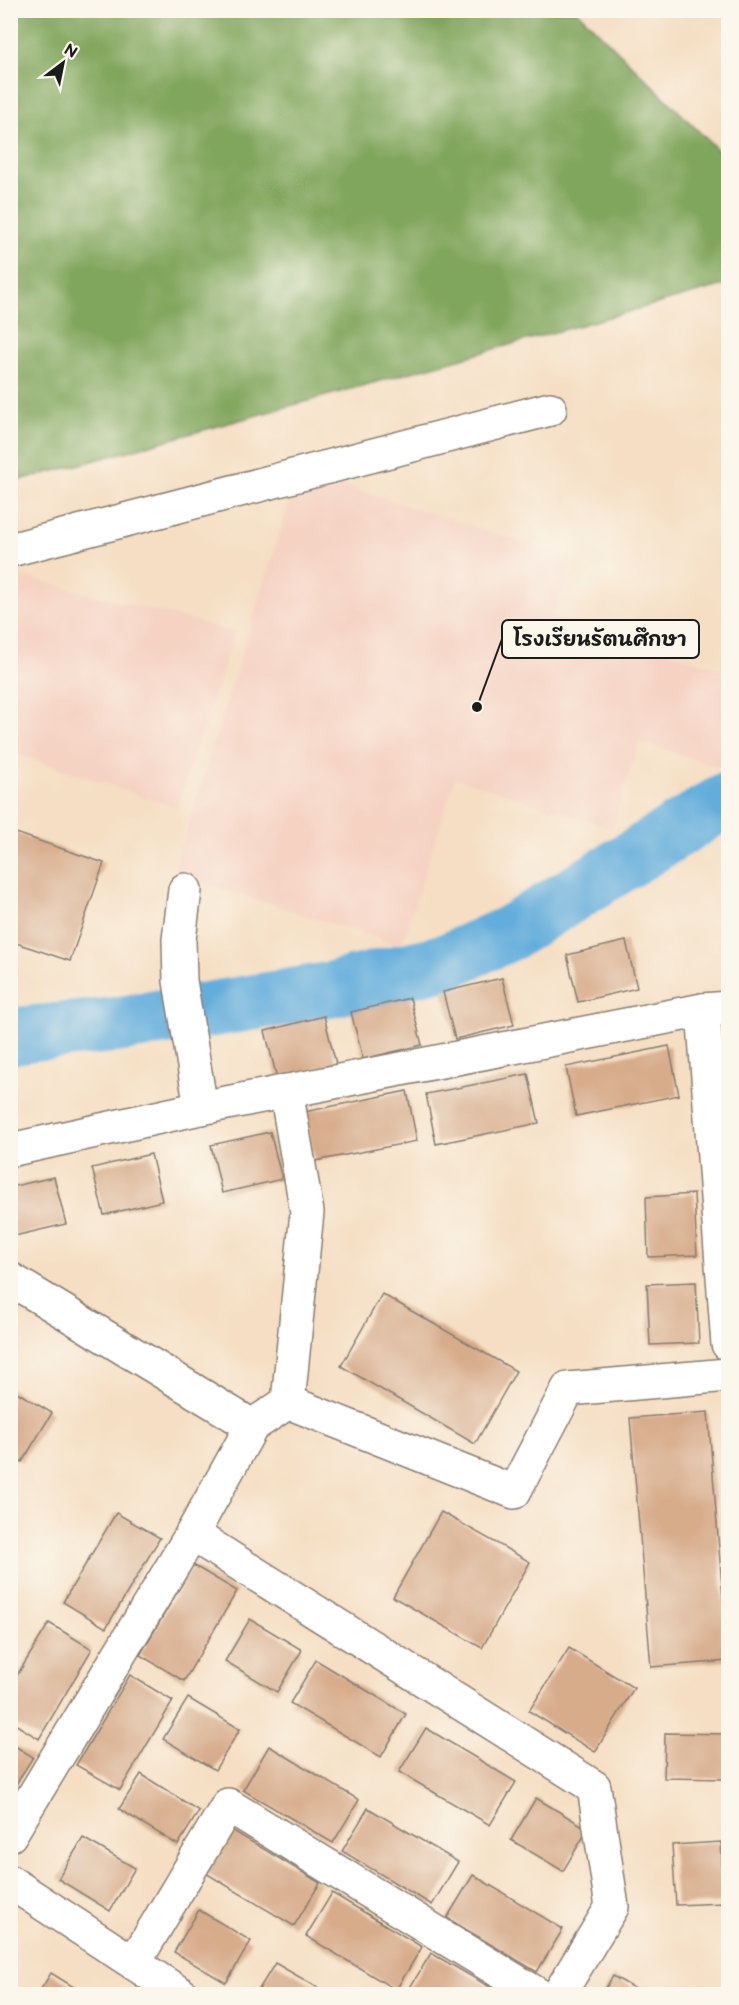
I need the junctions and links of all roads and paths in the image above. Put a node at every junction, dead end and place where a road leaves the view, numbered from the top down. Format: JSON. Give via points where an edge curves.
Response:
{"nodes":[{"id":1,"x":550,"y":409,"type":"dead end"},
{"id":2,"x":10,"y":550,"type":"edge"},
{"id":3,"x":185,"y":890,"type":"dead end"},
{"id":4,"x":716,"y":1009,"type":"edge"},
{"id":5,"x":286,"y":1092,"type":"junction"},
{"id":6,"x":198,"y":1095,"type":"junction"},
{"id":7,"x":10,"y":1150,"type":"edge"},
{"id":8,"x":10,"y":1278,"type":"edge"},
{"id":9,"x":729,"y":1344,"type":"edge"},
{"id":10,"x":729,"y":1375,"type":"edge"},
{"id":11,"x":288,"y":1402,"type":"junction"},
{"id":12,"x":252,"y":1426,"type":"junction"},
{"id":13,"x":192,"y":1534,"type":"junction"},
{"id":14,"x":10,"y":1835,"type":"edge"},
{"id":15,"x":10,"y":1882,"type":"edge"},
{"id":16,"x":134,"y":1963,"type":"junction"},
{"id":17,"x":181,"y":1995,"type":"edge"},
{"id":18,"x":537,"y":1995,"type":"edge"},
{"id":19,"x":559,"y":1995,"type":"edge"}],
"edges":[{"from":1,"to":2,"type":"street"},
{"from":3,"to":6,"type":"street","via":[[179,940],[180,981]]},
{"from":4,"to":5,"type":"street"},
{"from":4,"to":9,"type":"street"},
{"from":5,"to":6,"type":"street"},
{"from":5,"to":11,"type":"street","via":[[308,1212]]},
{"from":6,"to":7,"type":"street"},
{"from":8,"to":12,"type":"street"},
{"from":10,"to":11,"type":"street","via":[[568,1389],[514,1492]]},
{"from":11,"to":12,"type":"street"},
{"from":12,"to":13,"type":"street"},
{"from":13,"to":14,"type":"street"},
{"from":13,"to":19,"type":"street","via":[[594,1787],[612,1907]]},
{"from":15,"to":16,"type":"street"},
{"from":16,"to":17,"type":"street"},
{"from":16,"to":18,"type":"street","via":[[228,1805]]}]}
